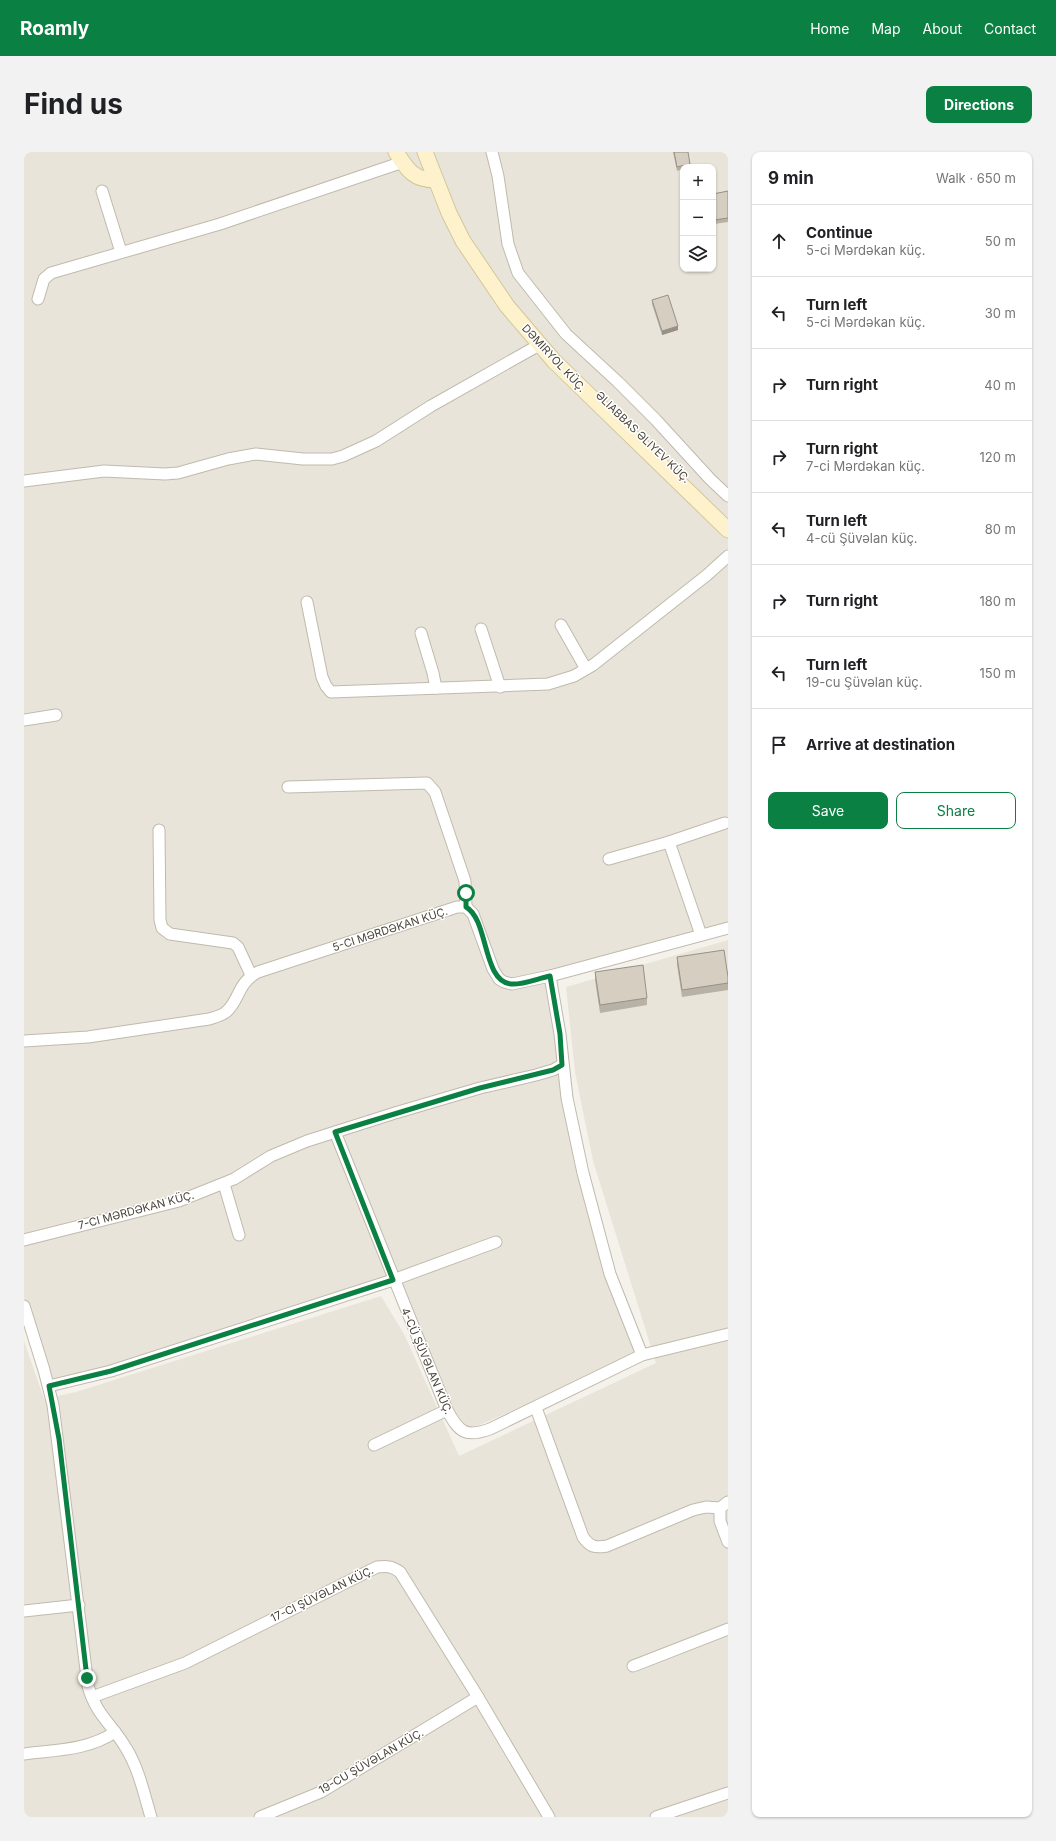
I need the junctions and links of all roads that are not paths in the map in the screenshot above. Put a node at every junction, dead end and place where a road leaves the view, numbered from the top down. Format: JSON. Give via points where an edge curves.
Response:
{"nodes":[{"id":1,"x":425,"y":152,"type":"edge"},
{"id":2,"x":433,"y":152,"type":"edge"},
{"id":3,"x":492,"y":152,"type":"edge"},
{"id":4,"x":399,"y":157,"type":"edge"},
{"id":5,"x":435,"y":180,"type":"junction"},
{"id":6,"x":102,"y":191,"type":"dead end"},
{"id":7,"x":121,"y":252,"type":"junction"},
{"id":8,"x":38,"y":299,"type":"dead end"},
{"id":9,"x":539,"y":345,"type":"junction"},
{"id":10,"x":24,"y":481,"type":"edge"},
{"id":11,"x":728,"y":496,"type":"edge"},
{"id":12,"x":728,"y":520,"type":"edge"},
{"id":13,"x":728,"y":530,"type":"edge"},
{"id":14,"x":728,"y":556,"type":"edge"},
{"id":15,"x":306,"y":602,"type":"dead end"},
{"id":16,"x":561,"y":625,"type":"dead end"},
{"id":17,"x":481,"y":629,"type":"dead end"},
{"id":18,"x":421,"y":633,"type":"dead end"},
{"id":19,"x":586,"y":669,"type":"junction"},
{"id":20,"x":500,"y":687,"type":"junction"},
{"id":21,"x":436,"y":688,"type":"junction"},
{"id":22,"x":56,"y":715,"type":"dead end"},
{"id":23,"x":24,"y":720,"type":"edge"},
{"id":24,"x":288,"y":787,"type":"dead end"},
{"id":25,"x":725,"y":822,"type":"dead end"},
{"id":26,"x":159,"y":830,"type":"dead end"},
{"id":27,"x":669,"y":842,"type":"junction"},
{"id":28,"x":609,"y":859,"type":"dead end"},
{"id":29,"x":466,"y":907,"type":"junction"},
{"id":30,"x":728,"y":928,"type":"edge"},
{"id":31,"x":701,"y":935,"type":"junction"},
{"id":32,"x":251,"y":975,"type":"junction"},
{"id":33,"x":550,"y":976,"type":"junction"},
{"id":34,"x":24,"y":1036,"type":"edge"},
{"id":35,"x":24,"y":1041,"type":"edge"},
{"id":36,"x":562,"y":1065,"type":"junction"},
{"id":37,"x":335,"y":1132,"type":"junction"},
{"id":38,"x":224,"y":1184,"type":"junction"},
{"id":39,"x":239,"y":1235,"type":"dead end"},
{"id":40,"x":24,"y":1240,"type":"edge"},
{"id":41,"x":496,"y":1242,"type":"dead end"},
{"id":42,"x":393,"y":1280,"type":"junction"},
{"id":43,"x":24,"y":1306,"type":"edge"},
{"id":44,"x":728,"y":1334,"type":"edge"},
{"id":45,"x":642,"y":1355,"type":"junction"},
{"id":46,"x":49,"y":1386,"type":"junction"},
{"id":47,"x":536,"y":1408,"type":"junction"},
{"id":48,"x":447,"y":1410,"type":"junction"},
{"id":49,"x":374,"y":1445,"type":"dead end"},
{"id":50,"x":724,"y":1505,"type":"edge"},
{"id":51,"x":728,"y":1542,"type":"edge"},
{"id":52,"x":80,"y":1605,"type":"junction"},
{"id":53,"x":24,"y":1611,"type":"edge"},
{"id":54,"x":728,"y":1629,"type":"edge"},
{"id":55,"x":633,"y":1666,"type":"dead end"},
{"id":56,"x":92,"y":1697,"type":"junction"},
{"id":57,"x":478,"y":1697,"type":"junction"},
{"id":58,"x":115,"y":1732,"type":"junction"},
{"id":59,"x":24,"y":1754,"type":"edge"},
{"id":60,"x":728,"y":1793,"type":"edge"},
{"id":61,"x":151,"y":1817,"type":"edge"},
{"id":62,"x":260,"y":1817,"type":"edge"},
{"id":63,"x":550,"y":1817,"type":"edge"},
{"id":64,"x":656,"y":1817,"type":"edge"}],
"edges":[{"from":1,"to":5,"type":"main road","name":"DƏMIRYOL KÜÇ."},
{"from":2,"to":12,"type":"main road","name":"ƏLIABBAS ƏLIYEV KÜÇ.","via":[[470,236],[514,303],[558,355]]},
{"from":3,"to":11,"type":"street","via":[[508,244],[518,273],[566,334],[656,420]]},
{"from":4,"to":5,"type":"main road","via":[[414,175]]},
{"from":4,"to":7,"type":"street","via":[[220,224]]},
{"from":5,"to":9,"type":"main road","name":"DƏMIRYOL KÜÇ.","via":[[464,241],[482,270]]},
{"from":6,"to":7,"type":"street"},
{"from":7,"to":8,"type":"street","via":[[51,273],[44,279]]},
{"from":9,"to":10,"type":"street","via":[[431,406],[376,441],[332,459],[256,454],[178,473],[104,471]]},
{"from":9,"to":13,"type":"main road","name":"DƏMIRYOL KÜÇ."},
{"from":14,"to":19,"type":"street"},
{"from":15,"to":21,"type":"street","via":[[322,677],[331,692]]},
{"from":16,"to":19,"type":"street"},
{"from":17,"to":20,"type":"street"},
{"from":18,"to":21,"type":"street"},
{"from":19,"to":20,"type":"street","via":[[574,676],[548,684]]},
{"from":20,"to":21,"type":"street"},
{"from":22,"to":23,"type":"street"},
{"from":24,"to":29,"type":"street","via":[[427,783],[435,792],[465,881]]},
{"from":25,"to":27,"type":"street"},
{"from":26,"to":32,"type":"street","via":[[162,928],[170,934],[233,943],[238,947]]},
{"from":27,"to":28,"type":"street"},
{"from":27,"to":31,"type":"street"},
{"from":29,"to":32,"type":"street","name":"5-CI MƏRDƏKAN KÜÇ.","via":[[454,908]]},
{"from":29,"to":33,"type":"street","via":[[471,910],[476,920],[499,979],[512,984]]},
{"from":30,"to":31,"type":"street"},
{"from":31,"to":33,"type":"street"},
{"from":32,"to":35,"type":"street","via":[[242,985],[230,1008],[220,1016],[88,1037]]},
{"from":33,"to":36,"type":"street","via":[[560,1034]]},
{"from":34,"to":35,"type":"street"},
{"from":36,"to":37,"type":"street","name":"7-CI MƏRDƏKAN KÜÇ.","via":[[553,1070],[480,1088]]},
{"from":36,"to":45,"type":"street","via":[[574,1131],[599,1236],[610,1274]]},
{"from":37,"to":38,"type":"street","name":"7-CI MƏRDƏKAN KÜÇ.","via":[[281,1151]]},
{"from":37,"to":42,"type":"street","name":"4-CÜ ŞÜVƏLAN KÜÇ."},
{"from":38,"to":39,"type":"street"},
{"from":38,"to":40,"type":"street","name":"7-CI MƏRDƏKAN KÜÇ.","via":[[179,1201]]},
{"from":41,"to":42,"type":"street"},
{"from":42,"to":46,"type":"street","via":[[111,1371]]},
{"from":42,"to":48,"type":"street","name":"4-CÜ ŞÜVƏLAN KÜÇ."},
{"from":43,"to":46,"type":"street"},
{"from":44,"to":45,"type":"street","name":"4-CÜ ŞÜVƏLAN KÜÇ."},
{"from":45,"to":47,"type":"street","name":"4-CÜ ŞÜVƏLAN KÜÇ."},
{"from":46,"to":52,"type":"street","via":[[59,1439]]},
{"from":47,"to":48,"type":"street","name":"4-CÜ ŞÜVƏLAN KÜÇ.","via":[[490,1429],[470,1434],[456,1426]]},
{"from":47,"to":50,"type":"street","via":[[588,1545],[597,1548],[607,1546],[693,1510]]},
{"from":48,"to":49,"type":"street"},
{"from":50,"to":51,"type":"street","via":[[720,1521]]},
{"from":52,"to":53,"type":"street"},
{"from":52,"to":56,"type":"street","via":[[87,1678]]},
{"from":54,"to":55,"type":"street"},
{"from":56,"to":57,"type":"street","name":"17-CI ŞÜVƏLAN KÜÇ.","via":[[185,1663],[376,1567],[386,1566],[394,1567],[400,1572]]},
{"from":56,"to":58,"type":"street","via":[[100,1714]]},
{"from":57,"to":62,"type":"street","name":"19-CU ŞÜVƏLAN KÜÇ.","via":[[321,1792]]},
{"from":57,"to":63,"type":"street","name":"17-CI ŞÜVƏLAN KÜÇ."},
{"from":58,"to":59,"type":"street","via":[[105,1739],[82,1746]]},
{"from":58,"to":61,"type":"street","via":[[130,1756]]},
{"from":60,"to":64,"type":"street"}]}
